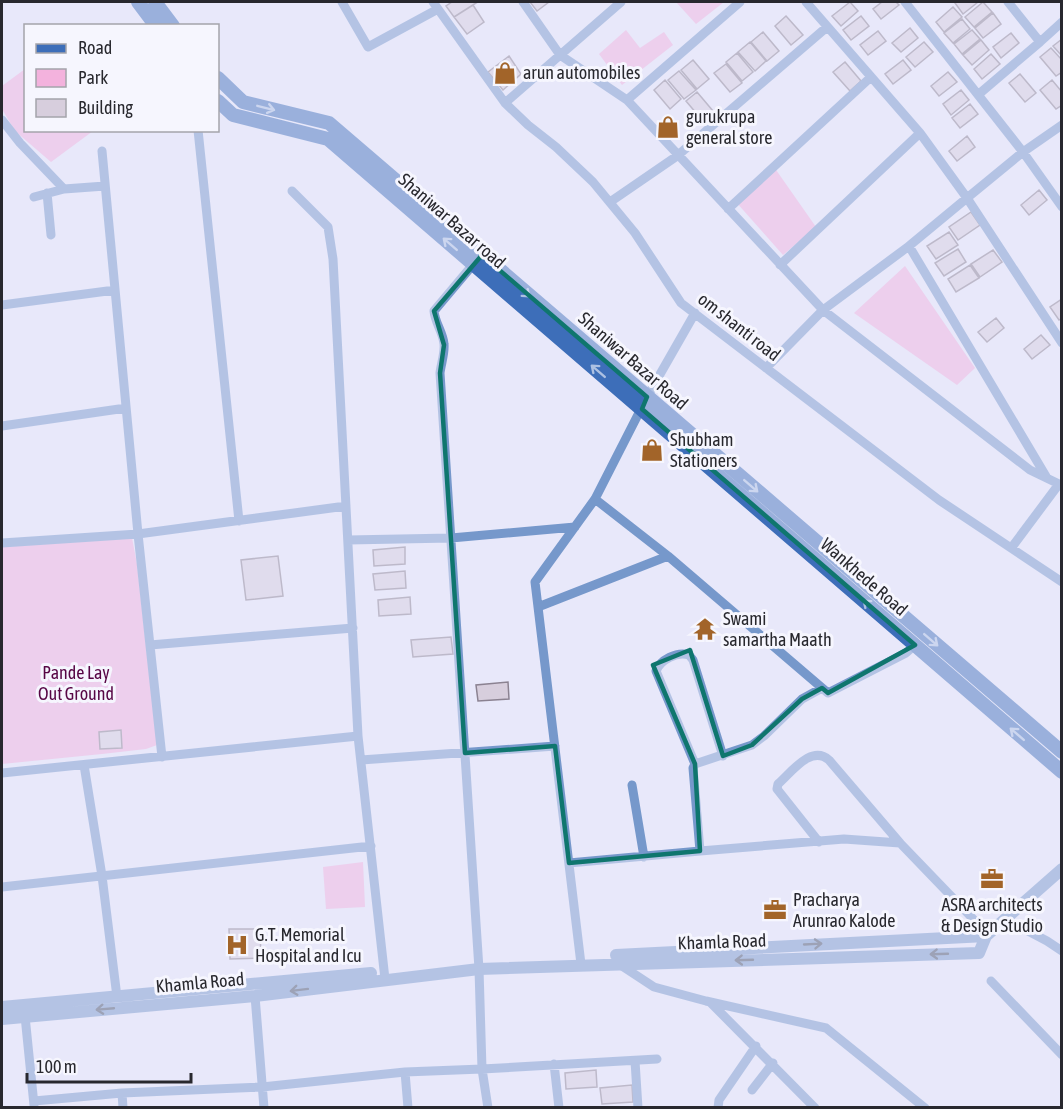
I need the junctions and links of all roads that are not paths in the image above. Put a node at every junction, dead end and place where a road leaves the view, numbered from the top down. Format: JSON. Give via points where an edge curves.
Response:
{"nodes":[{"id":1,"x":138,"y":2,"type":"edge"},
{"id":2,"x":155,"y":2,"type":"edge"},
{"id":3,"x":342,"y":2,"type":"edge"},
{"id":4,"x":523,"y":2,"type":"edge"},
{"id":5,"x":621,"y":2,"type":"edge"},
{"id":6,"x":740,"y":2,"type":"edge"},
{"id":7,"x":806,"y":2,"type":"edge"},
{"id":8,"x":905,"y":2,"type":"edge"},
{"id":9,"x":1008,"y":2,"type":"edge"},
{"id":10,"x":435,"y":5,"type":"edge"},
{"id":11,"x":1062,"y":22,"type":"edge"},
{"id":12,"x":154,"y":24,"type":"edge"},
{"id":13,"x":172,"y":24,"type":"edge"},
{"id":14,"x":827,"y":27,"type":"junction"},
{"id":15,"x":1040,"y":42,"type":"junction"},
{"id":16,"x":560,"y":55,"type":"junction"},
{"id":17,"x":871,"y":77,"type":"junction"},
{"id":18,"x":219,"y":79,"type":"edge"},
{"id":19,"x":979,"y":94,"type":"junction"},
{"id":20,"x":627,"y":100,"type":"junction"},
{"id":21,"x":219,"y":102,"type":"edge"},
{"id":22,"x":505,"y":103,"type":"junction"},
{"id":23,"x":2,"y":120,"type":"edge"},
{"id":24,"x":1062,"y":125,"type":"edge"},
{"id":25,"x":198,"y":132,"type":"edge"},
{"id":26,"x":920,"y":133,"type":"junction"},
{"id":27,"x":102,"y":151,"type":"dead end"},
{"id":28,"x":1023,"y":152,"type":"junction"},
{"id":29,"x":677,"y":156,"type":"junction"},
{"id":30,"x":105,"y":186,"type":"junction"},
{"id":31,"x":64,"y":189,"type":"junction"},
{"id":32,"x":292,"y":191,"type":"dead end"},
{"id":33,"x":47,"y":193,"type":"junction"},
{"id":34,"x":34,"y":196,"type":"dead end"},
{"id":35,"x":967,"y":198,"type":"junction"},
{"id":36,"x":610,"y":202,"type":"junction"},
{"id":37,"x":1062,"y":207,"type":"edge"},
{"id":38,"x":728,"y":210,"type":"junction"},
{"id":39,"x":51,"y":235,"type":"dead end"},
{"id":40,"x":909,"y":246,"type":"junction"},
{"id":41,"x":478,"y":260,"type":"junction"},
{"id":42,"x":780,"y":265,"type":"junction"},
{"id":43,"x":115,"y":290,"type":"junction"},
{"id":44,"x":2,"y":305,"type":"edge"},
{"id":45,"x":823,"y":310,"type":"junction"},
{"id":46,"x":695,"y":313,"type":"junction"},
{"id":47,"x":1062,"y":343,"type":"edge"},
{"id":48,"x":766,"y":368,"type":"junction"},
{"id":49,"x":644,"y":403,"type":"junction"},
{"id":50,"x":126,"y":408,"type":"junction"},
{"id":51,"x":2,"y":426,"type":"edge"},
{"id":52,"x":1047,"y":478,"type":"junction"},
{"id":53,"x":1060,"y":482,"type":"edge"},
{"id":54,"x":595,"y":499,"type":"junction"},
{"id":55,"x":346,"y":506,"type":"junction"},
{"id":56,"x":239,"y":521,"type":"junction"},
{"id":57,"x":575,"y":527,"type":"junction"},
{"id":58,"x":138,"y":534,"type":"junction"},
{"id":59,"x":451,"y":538,"type":"junction"},
{"id":60,"x":348,"y":540,"type":"junction"},
{"id":61,"x":2,"y":543,"type":"edge"},
{"id":62,"x":1012,"y":547,"type":"junction"},
{"id":63,"x":668,"y":556,"type":"junction"},
{"id":64,"x":1062,"y":582,"type":"edge"},
{"id":65,"x":538,"y":607,"type":"junction"},
{"id":66,"x":353,"y":628,"type":"junction"},
{"id":67,"x":150,"y":645,"type":"junction"},
{"id":68,"x":915,"y":645,"type":"junction"},
{"id":69,"x":651,"y":671,"type":"dead end"},
{"id":70,"x":822,"y":688,"type":"junction"},
{"id":71,"x":358,"y":736,"type":"junction"},
{"id":72,"x":555,"y":746,"type":"junction"},
{"id":73,"x":1062,"y":752,"type":"edge"},
{"id":74,"x":465,"y":753,"type":"junction"},
{"id":75,"x":723,"y":756,"type":"junction"},
{"id":76,"x":162,"y":757,"type":"junction"},
{"id":77,"x":361,"y":760,"type":"junction"},
{"id":78,"x":84,"y":765,"type":"junction"},
{"id":79,"x":694,"y":766,"type":"junction"},
{"id":80,"x":1062,"y":772,"type":"edge"},
{"id":81,"x":2,"y":773,"type":"edge"},
{"id":82,"x":632,"y":785,"type":"dead end"},
{"id":83,"x":819,"y":842,"type":"junction"},
{"id":84,"x":900,"y":843,"type":"junction"},
{"id":85,"x":370,"y":846,"type":"junction"},
{"id":86,"x":699,"y":851,"type":"junction"},
{"id":87,"x":644,"y":856,"type":"junction"},
{"id":88,"x":569,"y":863,"type":"junction"},
{"id":89,"x":1062,"y":869,"type":"edge"},
{"id":90,"x":102,"y":876,"type":"junction"},
{"id":91,"x":2,"y":887,"type":"edge"},
{"id":92,"x":1005,"y":919,"type":"junction"},
{"id":93,"x":986,"y":936,"type":"junction"},
{"id":94,"x":1062,"y":951,"type":"edge"},
{"id":95,"x":580,"y":961,"type":"junction"},
{"id":96,"x":618,"y":963,"type":"junction"},
{"id":97,"x":478,"y":967,"type":"junction"},
{"id":98,"x":384,"y":975,"type":"junction"},
{"id":99,"x":992,"y":981,"type":"dead end"},
{"id":100,"x":255,"y":996,"type":"junction"},
{"id":101,"x":117,"y":997,"type":"junction"},
{"id":102,"x":711,"y":1003,"type":"junction"},
{"id":103,"x":2,"y":1007,"type":"edge"},
{"id":104,"x":25,"y":1016,"type":"junction"},
{"id":105,"x":2,"y":1019,"type":"edge"},
{"id":106,"x":756,"y":1046,"type":"junction"},
{"id":107,"x":1062,"y":1055,"type":"edge"},
{"id":108,"x":657,"y":1059,"type":"dead end"},
{"id":109,"x":635,"y":1061,"type":"junction"},
{"id":110,"x":773,"y":1063,"type":"junction"},
{"id":111,"x":554,"y":1064,"type":"junction"},
{"id":112,"x":483,"y":1069,"type":"junction"},
{"id":113,"x":405,"y":1072,"type":"junction"},
{"id":114,"x":262,"y":1087,"type":"junction"},
{"id":115,"x":752,"y":1090,"type":"dead end"},
{"id":116,"x":122,"y":1093,"type":"junction"},
{"id":117,"x":34,"y":1104,"type":"edge"},
{"id":118,"x":123,"y":1107,"type":"edge"},
{"id":119,"x":264,"y":1107,"type":"edge"},
{"id":120,"x":408,"y":1107,"type":"edge"},
{"id":121,"x":488,"y":1107,"type":"edge"},
{"id":122,"x":559,"y":1107,"type":"edge"},
{"id":123,"x":638,"y":1107,"type":"edge"},
{"id":124,"x":718,"y":1107,"type":"edge"},
{"id":125,"x":815,"y":1107,"type":"edge"},
{"id":126,"x":925,"y":1107,"type":"edge"}],
"edges":[{"from":1,"to":12,"type":"main road"},
{"from":2,"to":13,"type":"main road"},
{"from":3,"to":10,"type":"street","via":[[368,47]]},
{"from":4,"to":16,"type":"street"},
{"from":5,"to":16,"type":"street"},
{"from":6,"to":20,"type":"street"},
{"from":7,"to":14,"type":"street"},
{"from":8,"to":19,"type":"street"},
{"from":9,"to":15,"type":"street"},
{"from":10,"to":22,"type":"street","name":"om shanti road"},
{"from":11,"to":15,"type":"street"},
{"from":14,"to":17,"type":"street"},
{"from":14,"to":29,"type":"street"},
{"from":15,"to":19,"type":"street"},
{"from":16,"to":20,"type":"street"},
{"from":16,"to":22,"type":"street"},
{"from":17,"to":26,"type":"street"},
{"from":17,"to":38,"type":"street"},
{"from":18,"to":41,"type":"main road","name":"Shaniwar Bazar Road","one_way":true,"via":[[243,102],[328,123]]},
{"from":19,"to":28,"type":"street"},
{"from":20,"to":29,"type":"street"},
{"from":41,"to":21,"type":"main road","name":"Shaniwar Bazar road","one_way":true,"via":[[328,139],[233,115]]},
{"from":22,"to":36,"type":"street","name":"om shanti road"},
{"from":23,"to":31,"type":"street"},
{"from":24,"to":28,"type":"street"},
{"from":25,"to":56,"type":"street"},
{"from":26,"to":35,"type":"street"},
{"from":26,"to":42,"type":"street"},
{"from":27,"to":30,"type":"street"},
{"from":28,"to":35,"type":"street"},
{"from":28,"to":37,"type":"street"},
{"from":29,"to":36,"type":"street"},
{"from":29,"to":38,"type":"street"},
{"from":30,"to":31,"type":"street"},
{"from":30,"to":43,"type":"street"},
{"from":31,"to":33,"type":"street"},
{"from":32,"to":55,"type":"street","via":[[328,227]]},
{"from":33,"to":34,"type":"street"},
{"from":33,"to":39,"type":"street"},
{"from":35,"to":40,"type":"street"},
{"from":35,"to":47,"type":"street"},
{"from":36,"to":46,"type":"street","name":"om shanti road","via":[[681,303]]},
{"from":38,"to":42,"type":"street"},
{"from":40,"to":45,"type":"street"},
{"from":40,"to":52,"type":"street"},
{"from":41,"to":49,"type":"main road","name":"Shaniwar Bazar road"},
{"from":41,"to":59,"type":"street","via":[[434,311],[444,345],[440,374]]},
{"from":42,"to":45,"type":"street"},
{"from":43,"to":44,"type":"street"},
{"from":43,"to":50,"type":"street"},
{"from":45,"to":48,"type":"street"},
{"from":45,"to":52,"type":"street","via":[[1030,470]]},
{"from":46,"to":48,"type":"street","name":"om shanti road"},
{"from":46,"to":49,"type":"street"},
{"from":48,"to":62,"type":"street","name":"om shanti road","via":[[939,500]]},
{"from":49,"to":54,"type":"street"},
{"from":68,"to":49,"type":"main road","name":"Wankhede Road","one_way":true},
{"from":49,"to":73,"type":"main road","name":"Shaniwar Bazar Road","one_way":true},
{"from":50,"to":51,"type":"street"},
{"from":50,"to":58,"type":"street"},
{"from":52,"to":53,"type":"street"},
{"from":53,"to":62,"type":"street"},
{"from":54,"to":57,"type":"street"},
{"from":54,"to":63,"type":"street"},
{"from":55,"to":56,"type":"street"},
{"from":55,"to":60,"type":"street"},
{"from":56,"to":58,"type":"street"},
{"from":57,"to":59,"type":"street"},
{"from":57,"to":65,"type":"street","via":[[535,582]]},
{"from":58,"to":61,"type":"street"},
{"from":58,"to":67,"type":"street"},
{"from":59,"to":60,"type":"street"},
{"from":59,"to":74,"type":"street"},
{"from":60,"to":66,"type":"street"},
{"from":62,"to":64,"type":"street","name":"om shanti road"},
{"from":63,"to":65,"type":"street"},
{"from":63,"to":70,"type":"street"},
{"from":65,"to":72,"type":"street"},
{"from":66,"to":67,"type":"street"},
{"from":66,"to":71,"type":"street"},
{"from":67,"to":76,"type":"street"},
{"from":68,"to":70,"type":"street","via":[[828,693]]},
{"from":80,"to":68,"type":"main road","name":"Wankhede Road","one_way":true},
{"from":69,"to":79,"type":"street"},
{"from":70,"to":75,"type":"street","via":[[802,699],[764,736]]},
{"from":71,"to":76,"type":"street"},
{"from":71,"to":77,"type":"street"},
{"from":72,"to":74,"type":"street"},
{"from":72,"to":88,"type":"street"},
{"from":74,"to":77,"type":"street"},
{"from":74,"to":97,"type":"street"},
{"from":75,"to":79,"type":"street"},
{"from":75,"to":79,"type":"street","via":[[693,660],[680,654],[662,662],[656,670]]},
{"from":76,"to":78,"type":"street"},
{"from":77,"to":85,"type":"street"},
{"from":78,"to":81,"type":"street"},
{"from":78,"to":90,"type":"street"},
{"from":79,"to":86,"type":"street"},
{"from":82,"to":87,"type":"street"},
{"from":83,"to":84,"type":"street"},
{"from":83,"to":84,"type":"street","via":[[777,789],[809,756],[818,754],[829,760]]},
{"from":83,"to":86,"type":"street"},
{"from":84,"to":93,"type":"street"},
{"from":85,"to":90,"type":"street"},
{"from":85,"to":98,"type":"street"},
{"from":86,"to":87,"type":"street"},
{"from":87,"to":88,"type":"street"},
{"from":88,"to":95,"type":"street"},
{"from":89,"to":92,"type":"street"},
{"from":90,"to":91,"type":"street"},
{"from":90,"to":101,"type":"street"},
{"from":92,"to":93,"type":"street"},
{"from":92,"to":94,"type":"street"},
{"from":95,"to":93,"type":"street","name":"Khamla Road","one_way":true},
{"from":93,"to":96,"type":"street","name":"Khamla Road","one_way":true,"via":[[979,953]]},
{"from":95,"to":96,"type":"street","name":"Khamla Road"},
{"from":95,"to":97,"type":"street","name":"Khamla Road"},
{"from":96,"to":102,"type":"street","via":[[654,987]]},
{"from":97,"to":98,"type":"street","name":"Khamla Road"},
{"from":97,"to":112,"type":"street"},
{"from":98,"to":100,"type":"street","name":"Khamla Road","one_way":true},
{"from":98,"to":101,"type":"street","name":"Khamla Road"},
{"from":99,"to":107,"type":"street"},
{"from":100,"to":104,"type":"street","name":"Khamla Road","one_way":true},
{"from":100,"to":114,"type":"street"},
{"from":101,"to":103,"type":"street","name":"Khamla Road"},
{"from":102,"to":106,"type":"street"},
{"from":102,"to":126,"type":"street","via":[[826,1028]]},
{"from":104,"to":105,"type":"street","name":"Khamla Road"},
{"from":104,"to":117,"type":"street"},
{"from":106,"to":110,"type":"street"},
{"from":106,"to":124,"type":"street"},
{"from":108,"to":109,"type":"street"},
{"from":109,"to":111,"type":"street"},
{"from":109,"to":123,"type":"street"},
{"from":110,"to":115,"type":"street"},
{"from":110,"to":125,"type":"street"},
{"from":111,"to":112,"type":"street"},
{"from":111,"to":122,"type":"street"},
{"from":112,"to":113,"type":"street"},
{"from":112,"to":121,"type":"street"},
{"from":113,"to":114,"type":"street"},
{"from":113,"to":120,"type":"street"},
{"from":114,"to":116,"type":"street"},
{"from":114,"to":119,"type":"street"},
{"from":116,"to":117,"type":"street"},
{"from":116,"to":118,"type":"street"}]}
